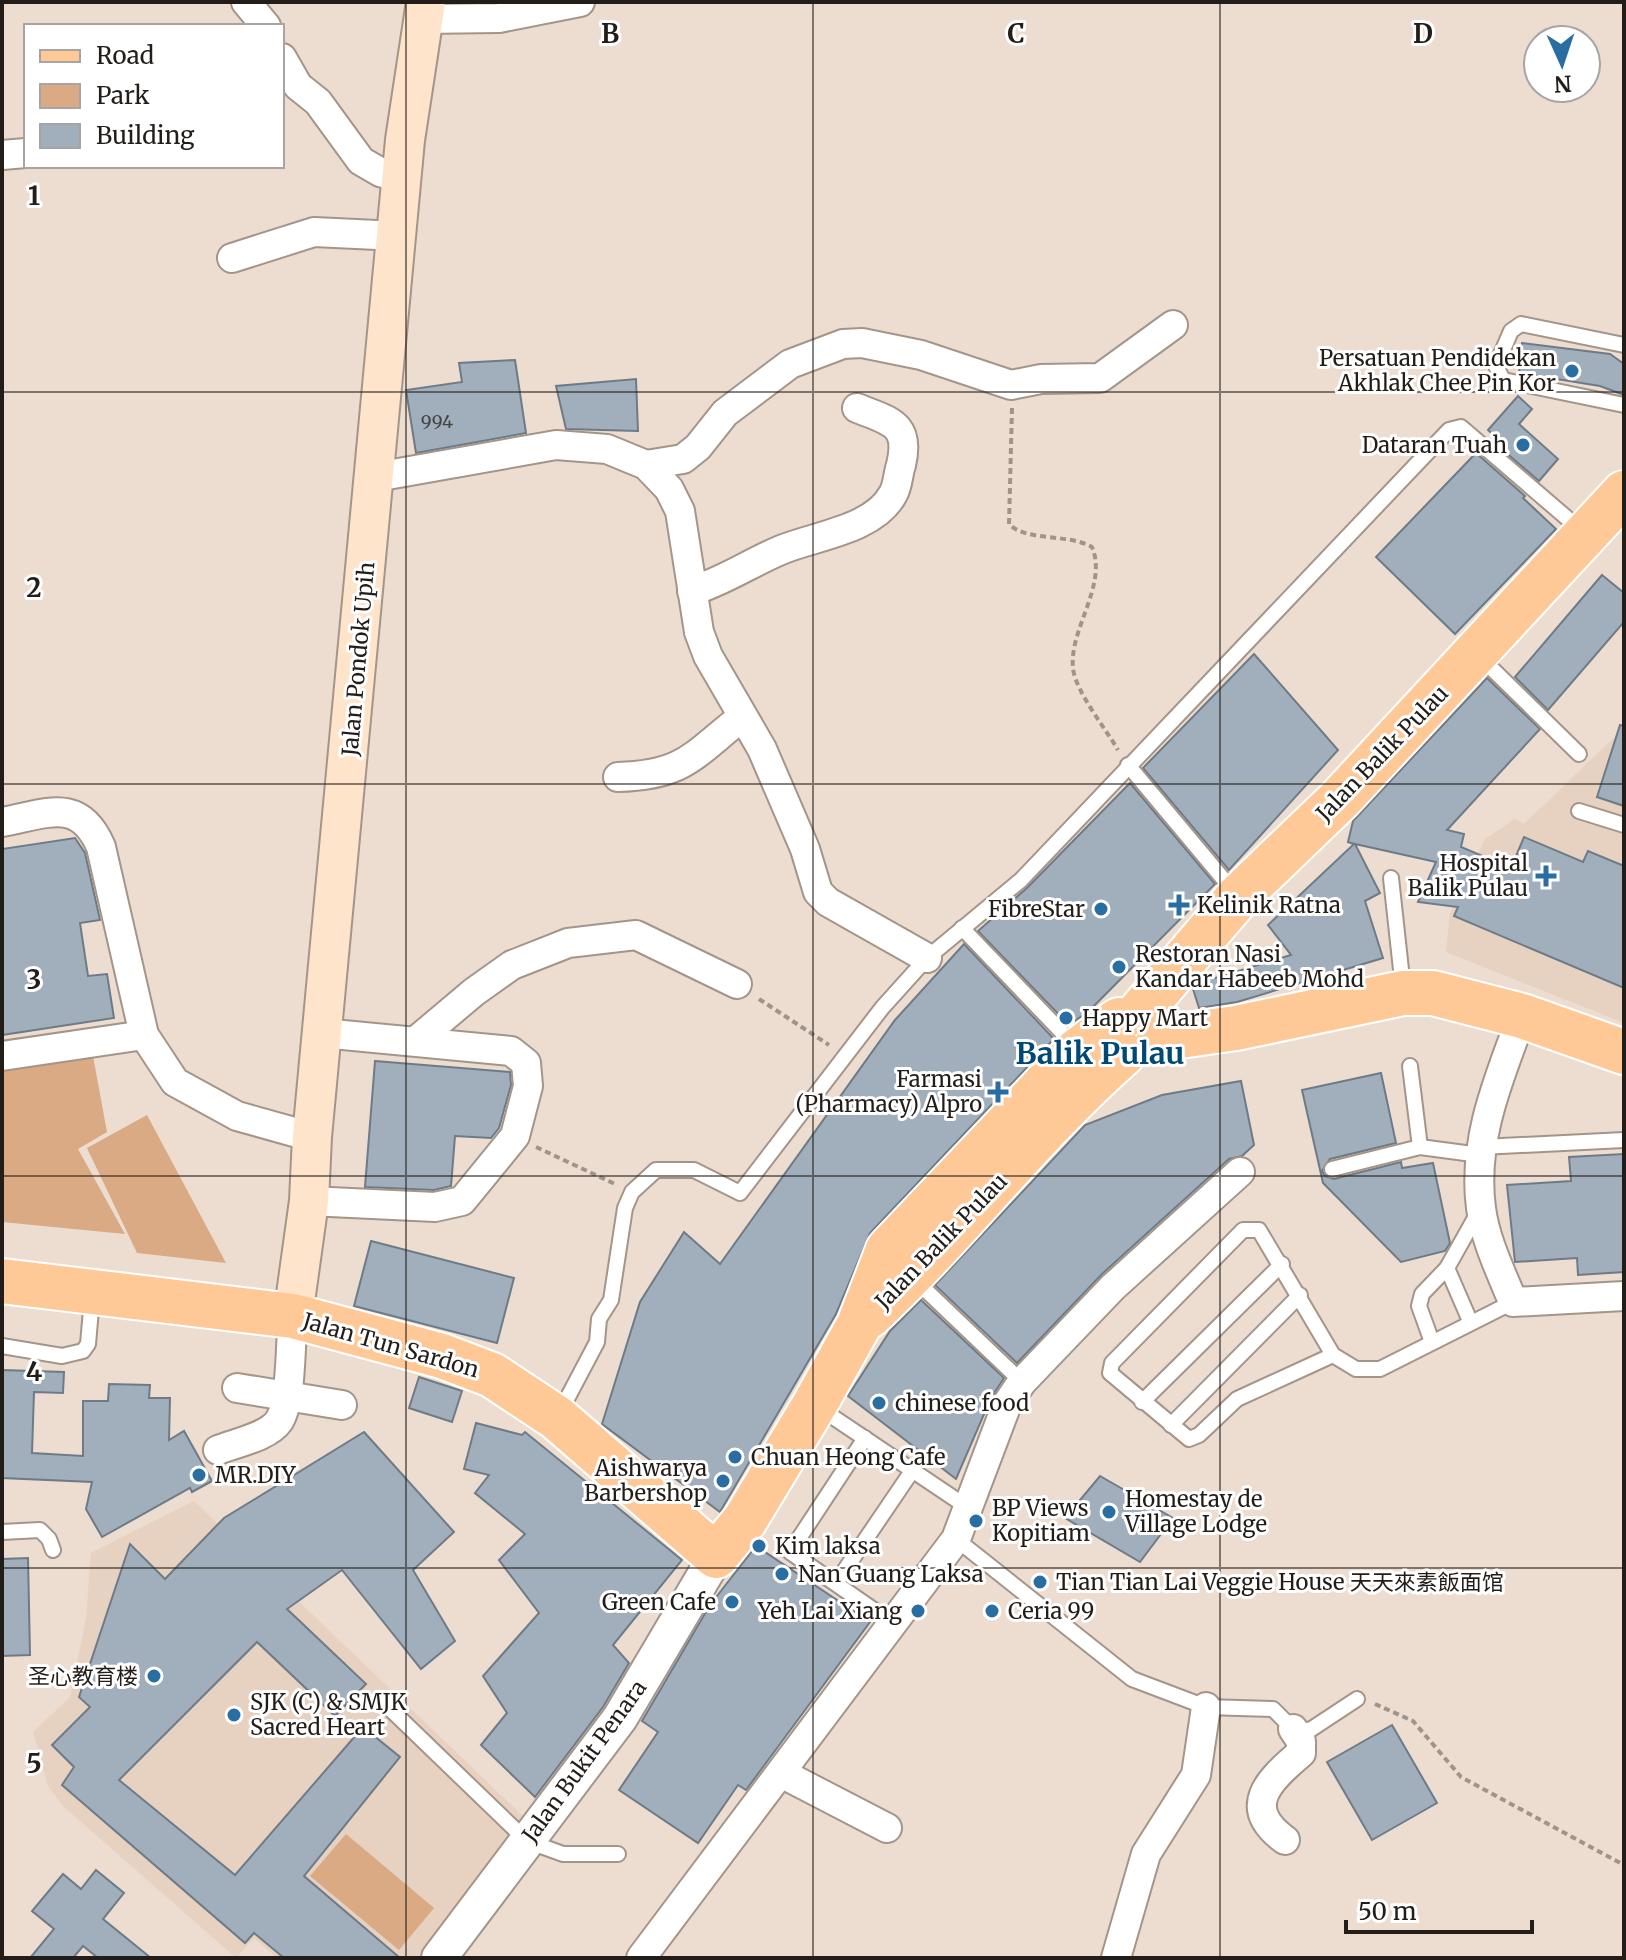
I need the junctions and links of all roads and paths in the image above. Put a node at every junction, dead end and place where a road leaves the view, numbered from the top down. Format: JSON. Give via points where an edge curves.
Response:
{"nodes":[{"id":1,"x":246,"y":2,"type":"edge"},
{"id":2,"x":580,"y":2,"type":"edge"},
{"id":3,"x":496,"y":10,"type":"edge"},
{"id":4,"x":424,"y":11,"type":"edge"},
{"id":5,"x":264,"y":24,"type":"edge"},
{"id":6,"x":284,"y":65,"type":"edge"},
{"id":7,"x":290,"y":85,"type":"edge"},
{"id":8,"x":24,"y":153,"type":"edge"},
{"id":9,"x":2,"y":155,"type":"edge"},
{"id":10,"x":401,"y":178,"type":"junction"},
{"id":11,"x":398,"y":236,"type":"junction"},
{"id":12,"x":232,"y":258,"type":"dead end"},
{"id":13,"x":1173,"y":325,"type":"dead end"},
{"id":14,"x":1624,"y":345,"type":"edge"},
{"id":15,"x":1011,"y":385,"type":"junction"},
{"id":16,"x":1624,"y":405,"type":"edge"},
{"id":17,"x":857,"y":408,"type":"dead end"},
{"id":18,"x":646,"y":465,"type":"junction"},
{"id":19,"x":376,"y":477,"type":"junction"},
{"id":20,"x":1624,"y":493,"type":"edge"},
{"id":21,"x":1585,"y":532,"type":"junction"},
{"id":22,"x":692,"y":591,"type":"junction"},
{"id":23,"x":1477,"y":654,"type":"junction"},
{"id":24,"x":742,"y":717,"type":"junction"},
{"id":25,"x":1579,"y":754,"type":"dead end"},
{"id":26,"x":1128,"y":765,"type":"junction"},
{"id":27,"x":618,"y":777,"type":"dead end"},
{"id":28,"x":1579,"y":811,"type":"dead end"},
{"id":29,"x":2,"y":822,"type":"edge"},
{"id":30,"x":1624,"y":825,"type":"edge"},
{"id":31,"x":1391,"y":878,"type":"dead end"},
{"id":32,"x":1238,"y":897,"type":"junction"},
{"id":33,"x":962,"y":928,"type":"junction"},
{"id":34,"x":927,"y":958,"type":"junction"},
{"id":35,"x":737,"y":984,"type":"joint"},
{"id":36,"x":1403,"y":993,"type":"junction"},
{"id":37,"x":1522,"y":1016,"type":"junction"},
{"id":38,"x":1135,"y":1031,"type":"junction"},
{"id":39,"x":322,"y":1033,"type":"junction"},
{"id":40,"x":144,"y":1035,"type":"junction"},
{"id":41,"x":417,"y":1040,"type":"junction"},
{"id":42,"x":1078,"y":1050,"type":"junction"},
{"id":43,"x":1624,"y":1052,"type":"edge"},
{"id":44,"x":2,"y":1056,"type":"edge"},
{"id":45,"x":845,"y":1056,"type":"junction"},
{"id":46,"x":1410,"y":1066,"type":"dead end"},
{"id":47,"x":515,"y":1136,"type":"junction"},
{"id":48,"x":312,"y":1137,"type":"junction"},
{"id":49,"x":1624,"y":1140,"type":"edge"},
{"id":50,"x":1420,"y":1147,"type":"junction"},
{"id":51,"x":1481,"y":1151,"type":"junction"},
{"id":52,"x":1332,"y":1169,"type":"dead end"},
{"id":53,"x":1240,"y":1172,"type":"dead end"},
{"id":54,"x":632,"y":1192,"type":"junction"},
{"id":55,"x":309,"y":1201,"type":"junction"},
{"id":56,"x":1481,"y":1208,"type":"junction"},
{"id":57,"x":1282,"y":1264,"type":"junction"},
{"id":58,"x":1447,"y":1268,"type":"junction"},
{"id":59,"x":912,"y":1276,"type":"junction"},
{"id":60,"x":2,"y":1281,"type":"edge"},
{"id":61,"x":93,"y":1294,"type":"junction"},
{"id":62,"x":1300,"y":1295,"type":"junction"},
{"id":63,"x":1624,"y":1296,"type":"edge"},
{"id":64,"x":1513,"y":1302,"type":"junction"},
{"id":65,"x":293,"y":1316,"type":"junction"},
{"id":66,"x":1470,"y":1321,"type":"junction"},
{"id":67,"x":859,"y":1325,"type":"junction"},
{"id":68,"x":1432,"y":1342,"type":"junction"},
{"id":69,"x":2,"y":1346,"type":"edge"},
{"id":70,"x":1333,"y":1355,"type":"junction"},
{"id":71,"x":1022,"y":1382,"type":"junction"},
{"id":72,"x":237,"y":1388,"type":"dead end"},
{"id":73,"x":286,"y":1396,"type":"junction"},
{"id":74,"x":1142,"y":1402,"type":"junction"},
{"id":75,"x":815,"y":1404,"type":"junction"},
{"id":76,"x":342,"y":1405,"type":"dead end"},
{"id":77,"x":557,"y":1418,"type":"junction"},
{"id":78,"x":1171,"y":1425,"type":"junction"},
{"id":79,"x":865,"y":1438,"type":"junction"},
{"id":80,"x":218,"y":1450,"type":"dead end"},
{"id":81,"x":912,"y":1471,"type":"junction"},
{"id":82,"x":967,"y":1507,"type":"junction"},
{"id":83,"x":2,"y":1532,"type":"edge"},
{"id":84,"x":956,"y":1539,"type":"junction"},
{"id":85,"x":53,"y":1550,"type":"dead end"},
{"id":86,"x":716,"y":1556,"type":"junction"},
{"id":87,"x":836,"y":1583,"type":"junction"},
{"id":88,"x":891,"y":1622,"type":"junction"},
{"id":89,"x":1357,"y":1699,"type":"joint"},
{"id":90,"x":384,"y":1703,"type":"dead end"},
{"id":91,"x":1206,"y":1707,"type":"junction"},
{"id":92,"x":1293,"y":1729,"type":"junction"},
{"id":93,"x":781,"y":1773,"type":"junction"},
{"id":94,"x":887,"y":1828,"type":"dead end"},
{"id":95,"x":1285,"y":1840,"type":"dead end"},
{"id":96,"x":527,"y":1841,"type":"junction"},
{"id":97,"x":618,"y":1854,"type":"dead end"},
{"id":98,"x":1624,"y":1865,"type":"edge"},
{"id":99,"x":439,"y":1958,"type":"edge"},
{"id":100,"x":641,"y":1958,"type":"edge"},
{"id":101,"x":1116,"y":1958,"type":"edge"}],
"edges":[{"from":1,"to":5,"type":"street"},
{"from":2,"to":3,"type":"street"},
{"from":3,"to":4,"type":"street"},
{"from":4,"to":10,"type":"main road","name":"Jalan Pondok Upih"},
{"from":6,"to":7,"type":"street"},
{"from":7,"to":10,"type":"street","via":[[318,102],[361,161]]},
{"from":8,"to":9,"type":"street"},
{"from":10,"to":11,"type":"main road","name":"Jalan Pondok Upih"},
{"from":11,"to":12,"type":"street","via":[[314,232]]},
{"from":11,"to":19,"type":"main road","name":"Jalan Pondok Upih"},
{"from":13,"to":15,"type":"street","via":[[1100,378]]},
{"from":14,"to":16,"type":"lane","via":[[1521,324],[1511,331],[1496,366],[1503,380]]},
{"from":15,"to":18,"type":"street","via":[[921,355],[843,344],[790,364],[725,413],[683,459]]},
{"from":15,"to":26,"type":"path","via":[[1009,524],[1023,533],[1079,539],[1092,547],[1097,568],[1073,653],[1073,671]]},
{"from":17,"to":22,"type":"street","via":[[893,423],[903,434],[905,448],[893,495],[875,513],[832,536],[783,549]]},
{"from":18,"to":19,"type":"street","via":[[607,449],[556,445]]},
{"from":18,"to":22,"type":"street","via":[[669,489],[680,511]]},
{"from":19,"to":39,"type":"main road","name":"Jalan Pondok Upih"},
{"from":20,"to":21,"type":"main road","name":"Jalan Balik Pulau"},
{"from":21,"to":23,"type":"main road","name":"Jalan Balik Pulau"},
{"from":21,"to":26,"type":"lane","via":[[1461,427],[1449,430]]},
{"from":22,"to":24,"type":"street","via":[[708,656]]},
{"from":23,"to":25,"type":"lane"},
{"from":23,"to":32,"type":"main road","name":"Jalan Balik Pulau","via":[[1340,799]]},
{"from":24,"to":27,"type":"street","via":[[682,766],[655,776]]},
{"from":24,"to":34,"type":"street","via":[[762,749],[818,892]]},
{"from":26,"to":32,"type":"lane"},
{"from":26,"to":33,"type":"lane","via":[[1021,880]]},
{"from":28,"to":30,"type":"lane"},
{"from":29,"to":40,"type":"street","via":[[70,812],[88,822],[101,847]]},
{"from":31,"to":36,"type":"lane"},
{"from":32,"to":38,"type":"main road","name":"Jalan Balik Pulau"},
{"from":33,"to":34,"type":"lane"},
{"from":33,"to":42,"type":"lane"},
{"from":34,"to":45,"type":"lane"},
{"from":35,"to":41,"type":"street","via":[[636,935],[568,943],[512,965]]},
{"from":35,"to":45,"type":"path"},
{"from":36,"to":37,"type":"main road","via":[[1444,995]]},
{"from":36,"to":38,"type":"main road","via":[[1236,1028]]},
{"from":37,"to":43,"type":"main road"},
{"from":37,"to":51,"type":"street","via":[[1484,1121]]},
{"from":38,"to":42,"type":"main road","name":"Jalan Balik Pulau"},
{"from":38,"to":59,"type":"main road","name":"Jalan Balik Pulau"},
{"from":39,"to":41,"type":"street"},
{"from":39,"to":48,"type":"main road","name":"Jalan Pondok Upih"},
{"from":40,"to":44,"type":"street"},
{"from":40,"to":48,"type":"street","via":[[175,1082],[237,1116]]},
{"from":41,"to":47,"type":"street","via":[[511,1051],[526,1063],[528,1086]]},
{"from":42,"to":67,"type":"main road","name":"Jalan Balik Pulau","via":[[888,1250]]},
{"from":45,"to":54,"type":"lane","via":[[740,1193],[694,1170],[656,1170]]},
{"from":46,"to":50,"type":"lane"},
{"from":47,"to":54,"type":"path"},
{"from":47,"to":55,"type":"street","via":[[462,1201],[435,1207]]},
{"from":48,"to":55,"type":"main road","name":"Jalan Pondok Upih"},
{"from":49,"to":51,"type":"lane"},
{"from":50,"to":51,"type":"lane"},
{"from":50,"to":52,"type":"lane"},
{"from":51,"to":56,"type":"street"},
{"from":53,"to":71,"type":"street","via":[[1113,1287]]},
{"from":54,"to":77,"type":"lane","via":[[611,1300],[599,1319],[597,1342]]},
{"from":55,"to":65,"type":"main road","name":"Jalan Pondok Upih"},
{"from":56,"to":58,"type":"lane"},
{"from":56,"to":64,"type":"street"},
{"from":57,"to":62,"type":"lane"},
{"from":57,"to":74,"type":"lane"},
{"from":57,"to":74,"type":"lane","via":[[1259,1230],[1243,1230],[1112,1363],[1112,1377]]},
{"from":58,"to":66,"type":"lane"},
{"from":58,"to":68,"type":"lane","via":[[1420,1299]]},
{"from":59,"to":67,"type":"main road","name":"Jalan Balik Pulau"},
{"from":59,"to":71,"type":"lane"},
{"from":60,"to":61,"type":"main road","name":"Jalan Tun Sardon"},
{"from":61,"to":65,"type":"main road","name":"Jalan Tun Sardon"},
{"from":61,"to":69,"type":"lane","via":[[83,1351],[62,1356]]},
{"from":62,"to":70,"type":"lane"},
{"from":62,"to":78,"type":"lane"},
{"from":63,"to":64,"type":"street"},
{"from":64,"to":66,"type":"lane"},
{"from":65,"to":73,"type":"street"},
{"from":65,"to":77,"type":"main road","name":"Jalan Tun Sardon","via":[[442,1356],[492,1375]]},
{"from":66,"to":68,"type":"lane"},
{"from":67,"to":75,"type":"main road","name":"Jalan Balik Pulau"},
{"from":68,"to":70,"type":"lane","via":[[1380,1369],[1356,1369]]},
{"from":70,"to":78,"type":"lane","via":[[1237,1399],[1194,1438],[1184,1438]]},
{"from":71,"to":82,"type":"street","via":[[1007,1404]]},
{"from":72,"to":73,"type":"street"},
{"from":73,"to":76,"type":"street"},
{"from":73,"to":80,"type":"street","via":[[279,1422]]},
{"from":74,"to":78,"type":"lane"},
{"from":75,"to":79,"type":"lane"},
{"from":75,"to":86,"type":"main road","name":"Jalan Balik Pulau","via":[[745,1520]]},
{"from":77,"to":86,"type":"main road","name":"Jalan Tun Sardon"},
{"from":79,"to":81,"type":"lane"},
{"from":79,"to":87,"type":"lane","via":[[790,1552]]},
{"from":81,"to":82,"type":"lane"},
{"from":81,"to":87,"type":"lane"},
{"from":82,"to":84,"type":"street"},
{"from":83,"to":85,"type":"lane","via":[[40,1530]]},
{"from":84,"to":88,"type":"street"},
{"from":84,"to":91,"type":"lane","via":[[1132,1679]]},
{"from":86,"to":96,"type":"street","name":"Jalan Bukit Penara","via":[[620,1718]]},
{"from":87,"to":88,"type":"lane"},
{"from":88,"to":93,"type":"street"},
{"from":89,"to":92,"type":"lane","via":[[1310,1730]]},
{"from":89,"to":98,"type":"path","via":[[1413,1721],[1461,1777]]},
{"from":90,"to":96,"type":"lane"},
{"from":91,"to":92,"type":"lane","via":[[1262,1706],[1273,1709]]},
{"from":91,"to":101,"type":"street","via":[[1196,1775],[1146,1854]]},
{"from":92,"to":95,"type":"street","via":[[1301,1753],[1270,1779],[1262,1804],[1267,1827]]},
{"from":93,"to":94,"type":"street"},
{"from":93,"to":100,"type":"street"},
{"from":96,"to":97,"type":"lane","via":[[563,1854]]},
{"from":96,"to":99,"type":"street","name":"Jalan Bukit Penara"}]}
